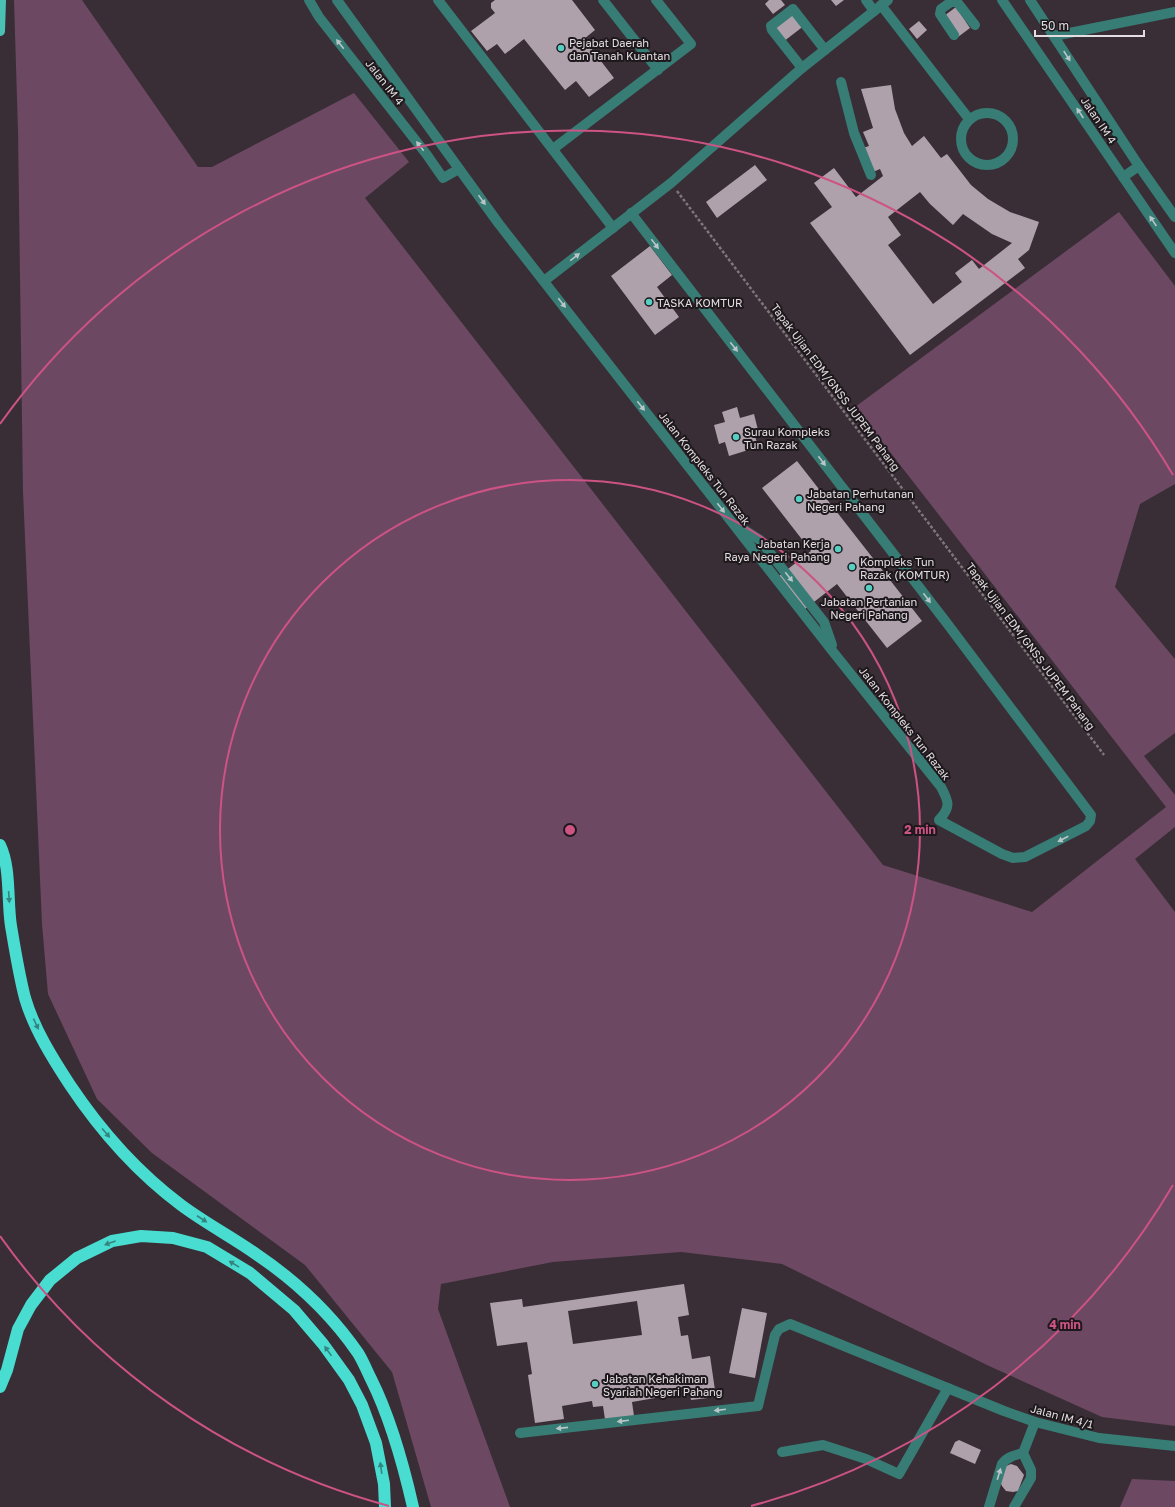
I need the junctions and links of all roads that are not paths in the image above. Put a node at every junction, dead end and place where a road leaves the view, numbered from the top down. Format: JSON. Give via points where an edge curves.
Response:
{"nodes":[{"id":1,"x":1,"y":0,"type":"edge"},
{"id":2,"x":309,"y":0,"type":"edge"},
{"id":3,"x":337,"y":0,"type":"edge"},
{"id":4,"x":438,"y":0,"type":"edge"},
{"id":5,"x":603,"y":0,"type":"edge"},
{"id":6,"x":656,"y":0,"type":"edge"},
{"id":7,"x":866,"y":0,"type":"edge"},
{"id":8,"x":1002,"y":0,"type":"edge"},
{"id":9,"x":1030,"y":0,"type":"edge"},
{"id":10,"x":944,"y":2,"type":"edge"},
{"id":11,"x":881,"y":5,"type":"edge"},
{"id":12,"x":1175,"y":12,"type":"edge"},
{"id":13,"x":975,"y":24,"type":"dead end"},
{"id":14,"x":0,"y":31,"type":"edge"},
{"id":15,"x":954,"y":35,"type":"dead end"},
{"id":16,"x":1054,"y":36,"type":"junction"},
{"id":17,"x":825,"y":50,"type":"junction"},
{"id":18,"x":802,"y":68,"type":"junction"},
{"id":19,"x":658,"y":70,"type":"junction"},
{"id":20,"x":841,"y":82,"type":"dead end"},
{"id":21,"x":969,"y":119,"type":"junction"},
{"id":22,"x":552,"y":150,"type":"junction"},
{"id":23,"x":1139,"y":166,"type":"junction"},
{"id":24,"x":459,"y":169,"type":"junction"},
{"id":25,"x":871,"y":175,"type":"dead end"},
{"id":26,"x":1123,"y":177,"type":"junction"},
{"id":27,"x":631,"y":213,"type":"junction"},
{"id":28,"x":1175,"y":217,"type":"edge"},
{"id":29,"x":613,"y":228,"type":"junction"},
{"id":30,"x":1175,"y":253,"type":"edge"},
{"id":31,"x":544,"y":281,"type":"junction"},
{"id":32,"x":0,"y":845,"type":"edge"},
{"id":33,"x":0,"y":1387,"type":"edge"},
{"id":34,"x":948,"y":1388,"type":"junction"},
{"id":35,"x":1035,"y":1422,"type":"junction"},
{"id":36,"x":520,"y":1433,"type":"dead end"},
{"id":37,"x":1175,"y":1446,"type":"edge"},
{"id":38,"x":782,"y":1452,"type":"dead end"},
{"id":39,"x":1023,"y":1452,"type":"junction"},
{"id":40,"x":385,"y":1507,"type":"edge"},
{"id":41,"x":413,"y":1507,"type":"edge"},
{"id":42,"x":989,"y":1507,"type":"edge"},
{"id":43,"x":1014,"y":1507,"type":"edge"}],
"edges":[{"from":1,"to":14,"type":"main road"},
{"from":24,"to":2,"type":"street","name":"Jalan IM 4","one_way":true,"via":[[444,178],[319,17]]},
{"from":3,"to":24,"type":"street","name":"Jalan IM 4"},
{"from":4,"to":22,"type":"street"},
{"from":5,"to":19,"type":"street"},
{"from":6,"to":19,"type":"street","via":[[691,44]]},
{"from":7,"to":11,"type":"street"},
{"from":26,"to":8,"type":"street","name":"Jalan IM 4","one_way":true},
{"from":9,"to":16,"type":"street","name":"Jalan IM 4"},
{"from":10,"to":13,"type":"street","via":[[957,2]]},
{"from":10,"to":15,"type":"street","via":[[940,14]]},
{"from":11,"to":17,"type":"street"},
{"from":11,"to":21,"type":"street"},
{"from":12,"to":16,"type":"street"},
{"from":16,"to":23,"type":"street","name":"Jalan IM 4","one_way":true},
{"from":17,"to":18,"type":"street"},
{"from":17,"to":18,"type":"street","via":[[793,9],[771,26]]},
{"from":18,"to":27,"type":"street","via":[[671,183]]},
{"from":19,"to":22,"type":"street"},
{"from":20,"to":25,"type":"street","via":[[854,133]]},
{"from":21,"to":21,"type":"street","via":[[988,112],[1008,122],[1012,129],[1013,144],[1011,151],[1001,162],[994,165],[979,164],[966,155],[961,134]]},
{"from":22,"to":29,"type":"street"},
{"from":23,"to":26,"type":"street"},
{"from":23,"to":28,"type":"street","name":"Jalan IM 4"},
{"from":24,"to":31,"type":"street","name":"Jalan Kompleks Tun Razak","one_way":true},
{"from":30,"to":26,"type":"street","name":"Jalan IM 4","one_way":true},
{"from":27,"to":29,"type":"street"},
{"from":27,"to":31,"type":"street","name":"Jalan Kompleks Tun Razak","via":[[927,597],[1091,815],[1086,826],[1025,858],[1013,858],[939,820],[947,812],[948,800],[941,787],[834,653],[824,622],[760,540],[732,522]]},
{"from":31,"to":29,"type":"street","one_way":true},
{"from":32,"to":41,"type":"highway","one_way":true,"via":[[7,878],[10,924],[25,999],[36,1025],[71,1086],[104,1131],[158,1187],[294,1281],[332,1319],[359,1355],[379,1394],[405,1473]]},
{"from":40,"to":33,"type":"highway","one_way":true,"via":[[384,1484],[376,1443],[362,1405],[348,1380],[323,1344],[294,1310],[250,1274],[207,1248],[173,1238],[141,1236],[112,1241],[77,1258],[50,1280],[31,1305],[18,1329]]},
{"from":34,"to":35,"type":"street","name":"Jalan IM 4/1"},
{"from":34,"to":36,"type":"street","name":"Jalan IM 4/1","one_way":true,"via":[[790,1324],[779,1329],[775,1335],[758,1406]]},
{"from":34,"to":38,"type":"street","via":[[899,1474],[866,1459],[823,1445]]},
{"from":35,"to":37,"type":"street","name":"Jalan IM 4/1","via":[[1099,1438]]},
{"from":35,"to":39,"type":"street"},
{"from":42,"to":39,"type":"street","one_way":true,"via":[[1002,1464]]},
{"from":39,"to":43,"type":"street","via":[[1032,1470]]}]}
